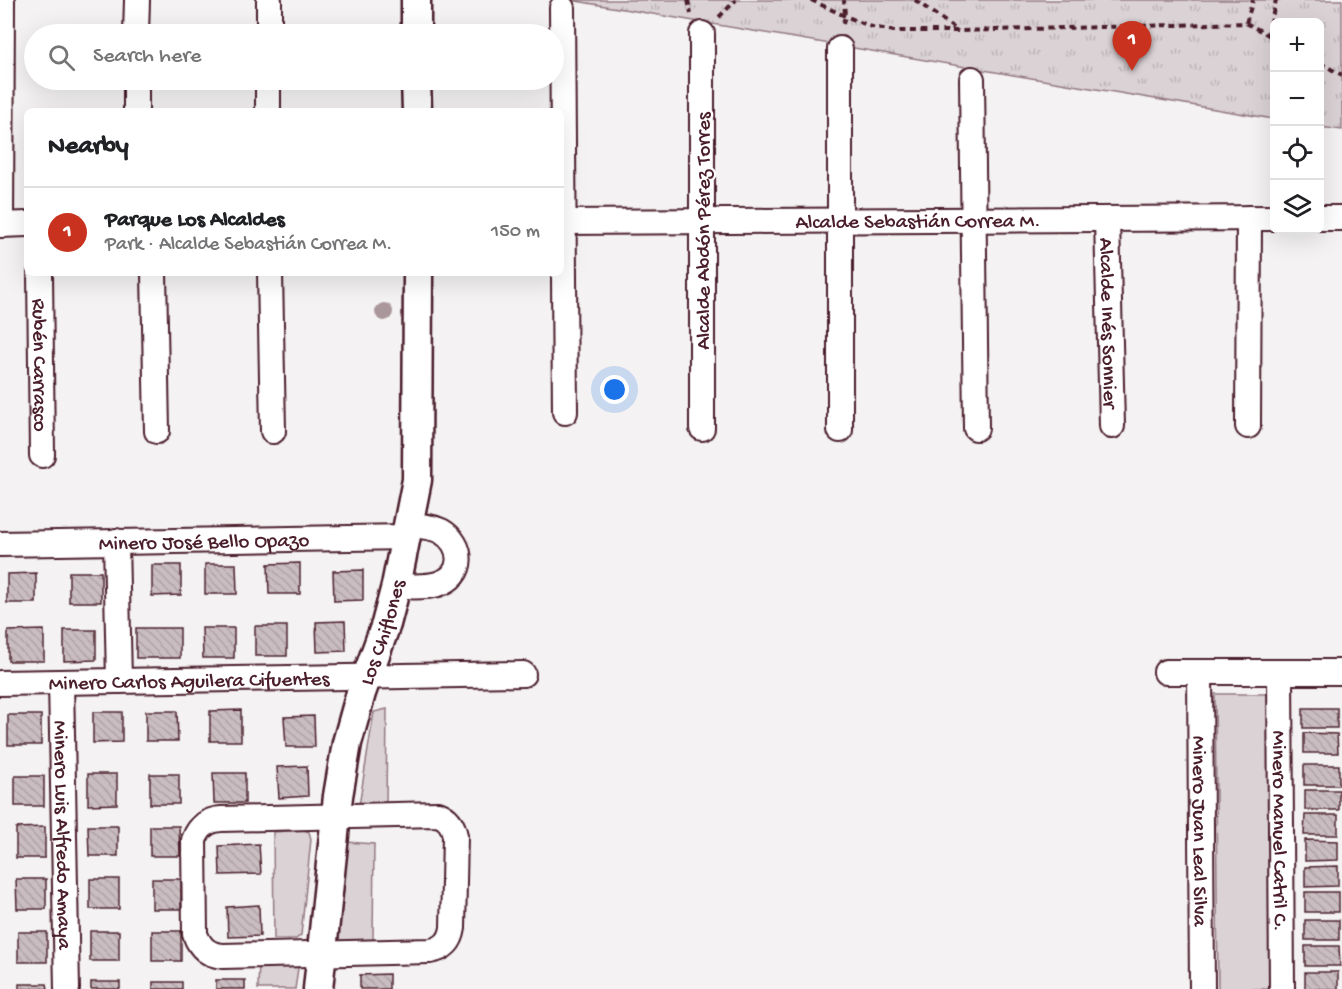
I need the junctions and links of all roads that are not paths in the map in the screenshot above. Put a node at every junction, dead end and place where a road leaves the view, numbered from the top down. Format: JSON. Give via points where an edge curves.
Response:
{"nodes":[{"id":1,"x":2,"y":0,"type":"edge"},
{"id":2,"x":136,"y":0,"type":"edge"},
{"id":3,"x":269,"y":0,"type":"edge"},
{"id":4,"x":416,"y":0,"type":"edge"},
{"id":5,"x":562,"y":8,"type":"dead end"},
{"id":6,"x":136,"y":24,"type":"edge"},
{"id":7,"x":269,"y":24,"type":"edge"},
{"id":8,"x":416,"y":24,"type":"edge"},
{"id":9,"x":562,"y":24,"type":"edge"},
{"id":10,"x":702,"y":34,"type":"dead end"},
{"id":11,"x":1,"y":38,"type":"edge"},
{"id":12,"x":840,"y":49,"type":"dead end"},
{"id":13,"x":972,"y":79,"type":"dead end"},
{"id":14,"x":136,"y":90,"type":"edge"},
{"id":15,"x":268,"y":90,"type":"edge"},
{"id":16,"x":416,"y":90,"type":"edge"},
{"id":17,"x":562,"y":90,"type":"edge"},
{"id":18,"x":136,"y":108,"type":"edge"},
{"id":19,"x":268,"y":108,"type":"edge"},
{"id":20,"x":417,"y":108,"type":"edge"},
{"id":21,"x":562,"y":108,"type":"edge"},
{"id":22,"x":1249,"y":218,"type":"junction"},
{"id":23,"x":1270,"y":218,"type":"edge"},
{"id":24,"x":1324,"y":218,"type":"edge"},
{"id":25,"x":1342,"y":218,"type":"edge"},
{"id":26,"x":1107,"y":219,"type":"junction"},
{"id":27,"x":840,"y":220,"type":"junction"},
{"id":28,"x":973,"y":220,"type":"junction"},
{"id":29,"x":702,"y":221,"type":"junction"},
{"id":30,"x":564,"y":222,"type":"edge"},
{"id":31,"x":0,"y":225,"type":"edge"},
{"id":32,"x":24,"y":225,"type":"edge"},
{"id":33,"x":40,"y":276,"type":"edge"},
{"id":34,"x":153,"y":276,"type":"edge"},
{"id":35,"x":270,"y":276,"type":"edge"},
{"id":36,"x":418,"y":276,"type":"edge"},
{"id":37,"x":563,"y":276,"type":"edge"},
{"id":38,"x":564,"y":412,"type":"dead end"},
{"id":39,"x":1112,"y":426,"type":"dead end"},
{"id":40,"x":1248,"y":426,"type":"dead end"},
{"id":41,"x":702,"y":428,"type":"dead end"},
{"id":42,"x":976,"y":428,"type":"dead end"},
{"id":43,"x":840,"y":430,"type":"dead end"},
{"id":44,"x":157,"y":431,"type":"dead end"},
{"id":45,"x":273,"y":431,"type":"dead end"},
{"id":46,"x":42,"y":455,"type":"dead end"},
{"id":47,"x":408,"y":531,"type":"junction"},
{"id":48,"x":116,"y":541,"type":"junction"},
{"id":49,"x":0,"y":544,"type":"edge"},
{"id":50,"x":396,"y":586,"type":"junction"},
{"id":51,"x":1166,"y":672,"type":"dead end"},
{"id":52,"x":1200,"y":672,"type":"junction"},
{"id":53,"x":1280,"y":672,"type":"junction"},
{"id":54,"x":1342,"y":672,"type":"edge"},
{"id":55,"x":523,"y":674,"type":"dead end"},
{"id":56,"x":368,"y":676,"type":"junction"},
{"id":57,"x":119,"y":681,"type":"junction"},
{"id":58,"x":61,"y":682,"type":"junction"},
{"id":59,"x":0,"y":683,"type":"edge"},
{"id":60,"x":337,"y":816,"type":"junction"},
{"id":61,"x":321,"y":955,"type":"junction"},
{"id":62,"x":67,"y":989,"type":"edge"},
{"id":63,"x":318,"y":989,"type":"edge"},
{"id":64,"x":1202,"y":989,"type":"edge"},
{"id":65,"x":1281,"y":989,"type":"edge"}],
"edges":[{"from":1,"to":11,"type":"street"},
{"from":2,"to":6,"type":"street"},
{"from":3,"to":7,"type":"street"},
{"from":4,"to":8,"type":"street"},
{"from":5,"to":9,"type":"street"},
{"from":10,"to":29,"type":"street","name":"Alcalde Abdón Pérez Torres"},
{"from":11,"to":31,"type":"street"},
{"from":12,"to":27,"type":"street"},
{"from":13,"to":28,"type":"street"},
{"from":14,"to":18,"type":"street"},
{"from":15,"to":19,"type":"street"},
{"from":16,"to":20,"type":"street"},
{"from":17,"to":21,"type":"street"},
{"from":22,"to":23,"type":"street","name":"Alcalde Sebastián Correa M."},
{"from":22,"to":26,"type":"street","name":"Alcalde Sebastián Correa M."},
{"from":22,"to":40,"type":"street"},
{"from":24,"to":25,"type":"street"},
{"from":26,"to":28,"type":"street","name":"Alcalde Sebastián Correa M."},
{"from":26,"to":39,"type":"street","name":"Alcalde Inés Sonnier"},
{"from":27,"to":28,"type":"street","name":"Alcalde Sebastián Correa M."},
{"from":27,"to":29,"type":"street","name":"Alcalde Sebastián Correa M."},
{"from":27,"to":43,"type":"street"},
{"from":28,"to":42,"type":"street"},
{"from":29,"to":30,"type":"street","name":"Alcalde Sebastián Correa M."},
{"from":29,"to":41,"type":"street","name":"Alcalde Abdón Pérez Torres"},
{"from":31,"to":32,"type":"street"},
{"from":33,"to":46,"type":"street","name":"Rubén Carrasco"},
{"from":34,"to":44,"type":"street"},
{"from":35,"to":45,"type":"street"},
{"from":36,"to":47,"type":"street","name":"Los Chiflones","via":[[418,465]]},
{"from":37,"to":38,"type":"street"},
{"from":47,"to":48,"type":"street","name":"Minero José Bello Opazo"},
{"from":47,"to":50,"type":"street","name":"Los Chiflones"},
{"from":47,"to":50,"type":"street","via":[[427,526],[444,532],[456,545],[459,562],[453,575],[439,584]]},
{"from":48,"to":49,"type":"street","name":"Minero José Bello Opazo"},
{"from":48,"to":57,"type":"street"},
{"from":50,"to":56,"type":"street","name":"Los Chiflones"},
{"from":51,"to":52,"type":"street"},
{"from":52,"to":53,"type":"street"},
{"from":52,"to":64,"type":"street","name":"Minero Juan Leal Silva"},
{"from":53,"to":54,"type":"street"},
{"from":53,"to":65,"type":"street","name":"Minero Manuel Catril C."},
{"from":55,"to":56,"type":"street","name":"Minero Carlos Aguilera Cifuentes"},
{"from":56,"to":57,"type":"street","name":"Minero Carlos Aguilera Cifuentes"},
{"from":56,"to":60,"type":"street","name":"Los Chiflones","via":[[347,743]]},
{"from":57,"to":58,"type":"street","name":"Minero Carlos Aguilera Cifuentes"},
{"from":58,"to":59,"type":"street","name":"Minero Carlos Aguilera Cifuentes"},
{"from":58,"to":62,"type":"street","name":"Minero Luis Alfredo Amaya"},
{"from":60,"to":61,"type":"street","name":"Los Chiflones"},
{"from":60,"to":61,"type":"street","via":[[438,814],[449,820],[455,836],[453,928],[447,944],[436,950]]},
{"from":60,"to":61,"type":"street","via":[[213,820],[201,827],[194,840],[195,934],[203,948],[216,956]]},
{"from":61,"to":63,"type":"street","name":"Los Chiflones"}]}
